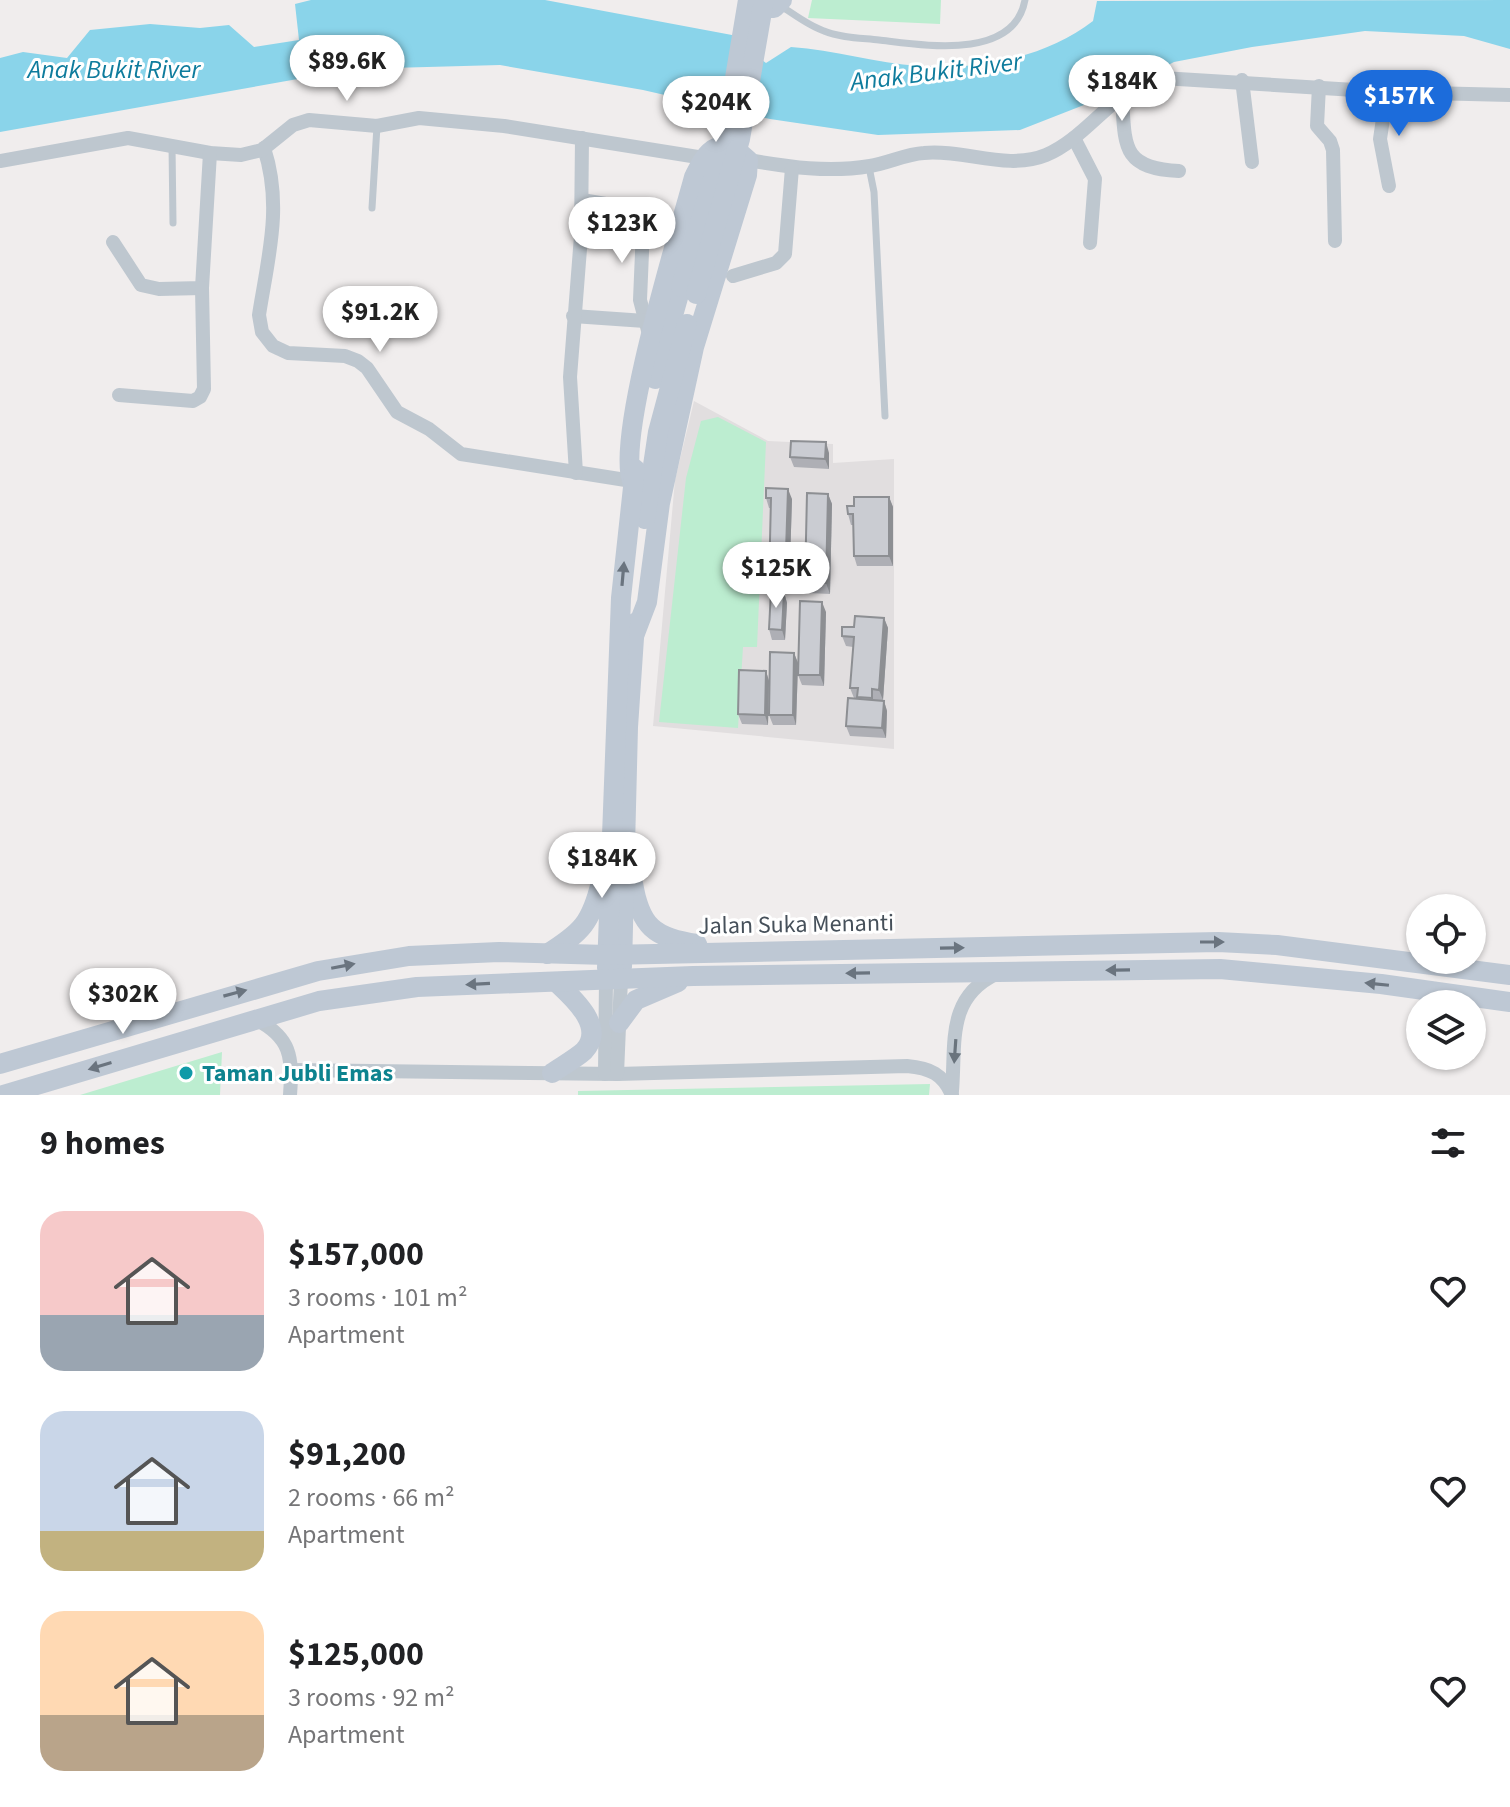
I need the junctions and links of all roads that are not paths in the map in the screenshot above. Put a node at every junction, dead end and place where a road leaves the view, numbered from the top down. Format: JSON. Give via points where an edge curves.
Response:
{"nodes":[{"id":1,"x":748,"y":0,"type":"edge"},
{"id":2,"x":1025,"y":0,"type":"edge"},
{"id":3,"x":775,"y":2,"type":"edge"},
{"id":4,"x":1242,"y":80,"type":"junction"},
{"id":5,"x":1319,"y":86,"type":"junction"},
{"id":6,"x":1387,"y":92,"type":"junction"},
{"id":7,"x":1510,"y":95,"type":"edge"},
{"id":8,"x":1122,"y":97,"type":"junction"},
{"id":9,"x":377,"y":126,"type":"junction"},
{"id":10,"x":582,"y":138,"type":"junction"},
{"id":11,"x":1074,"y":138,"type":"junction"},
{"id":12,"x":172,"y":145,"type":"junction"},
{"id":13,"x":264,"y":148,"type":"junction"},
{"id":14,"x":210,"y":153,"type":"junction"},
{"id":15,"x":704,"y":158,"type":"junction"},
{"id":16,"x":748,"y":160,"type":"junction"},
{"id":17,"x":0,"y":161,"type":"edge"},
{"id":18,"x":1252,"y":162,"type":"dead end"},
{"id":19,"x":869,"y":167,"type":"junction"},
{"id":20,"x":792,"y":168,"type":"junction"},
{"id":21,"x":1179,"y":171,"type":"dead end"},
{"id":22,"x":1389,"y":186,"type":"dead end"},
{"id":23,"x":582,"y":200,"type":"junction"},
{"id":24,"x":372,"y":208,"type":"dead end"},
{"id":25,"x":173,"y":223,"type":"dead end"},
{"id":26,"x":1335,"y":241,"type":"dead end"},
{"id":27,"x":113,"y":242,"type":"dead end"},
{"id":28,"x":1090,"y":243,"type":"dead end"},
{"id":29,"x":733,"y":276,"type":"dead end"},
{"id":30,"x":202,"y":288,"type":"junction"},
{"id":31,"x":688,"y":290,"type":"junction"},
{"id":32,"x":573,"y":316,"type":"junction"},
{"id":33,"x":648,"y":331,"type":"junction"},
{"id":34,"x":119,"y":395,"type":"dead end"},
{"id":35,"x":885,"y":416,"type":"dead end"},
{"id":36,"x":576,"y":473,"type":"junction"},
{"id":37,"x":632,"y":481,"type":"junction"},
{"id":38,"x":634,"y":636,"type":"junction"},
{"id":39,"x":618,"y":847,"type":"junction"},
{"id":40,"x":738,"y":950,"type":"junction"},
{"id":41,"x":547,"y":954,"type":"junction"},
{"id":42,"x":614,"y":955,"type":"junction"},
{"id":43,"x":1000,"y":972,"type":"junction"},
{"id":44,"x":1510,"y":975,"type":"edge"},
{"id":45,"x":693,"y":976,"type":"junction"},
{"id":46,"x":614,"y":980,"type":"junction"},
{"id":47,"x":556,"y":982,"type":"junction"},
{"id":48,"x":1510,"y":1002,"type":"edge"},
{"id":49,"x":255,"y":1019,"type":"junction"},
{"id":50,"x":612,"y":1027,"type":"junction"},
{"id":51,"x":584,"y":1051,"type":"junction"},
{"id":52,"x":0,"y":1064,"type":"edge"},
{"id":53,"x":292,"y":1070,"type":"junction"},
{"id":54,"x":552,"y":1073,"type":"junction"},
{"id":55,"x":611,"y":1074,"type":"junction"},
{"id":56,"x":3,"y":1095,"type":"edge"},
{"id":57,"x":290,"y":1095,"type":"edge"},
{"id":58,"x":952,"y":1095,"type":"edge"}],
"edges":[{"from":1,"to":3,"type":"main road","via":[[764,8]]},
{"from":1,"to":31,"type":"main road","bridge":true,"via":[[725,138]]},
{"from":2,"to":3,"type":"lane","via":[[1016,22],[1004,32],[949,46],[829,33]]},
{"from":3,"to":31,"type":"main road","bridge":true,"via":[[740,139]]},
{"from":4,"to":5,"type":"street"},
{"from":4,"to":8,"type":"street","via":[[1162,78]]},
{"from":4,"to":18,"type":"street"},
{"from":5,"to":6,"type":"street"},
{"from":5,"to":26,"type":"street","via":[[1317,126],[1333,150]]},
{"from":6,"to":7,"type":"street"},
{"from":6,"to":22,"type":"street","via":[[1380,139]]},
{"from":8,"to":11,"type":"street"},
{"from":8,"to":21,"type":"street","via":[[1130,155],[1145,167]]},
{"from":9,"to":10,"type":"street","via":[[419,118]]},
{"from":9,"to":13,"type":"street","via":[[309,120],[293,125]]},
{"from":9,"to":24,"type":"lane"},
{"from":10,"to":15,"type":"street"},
{"from":10,"to":23,"type":"street"},
{"from":11,"to":19,"type":"street","via":[[1027,159],[922,153]]},
{"from":11,"to":28,"type":"street","via":[[1095,179]]},
{"from":12,"to":14,"type":"street"},
{"from":12,"to":17,"type":"street","via":[[115,139]]},
{"from":12,"to":25,"type":"lane"},
{"from":13,"to":14,"type":"street","via":[[241,155]]},
{"from":13,"to":36,"type":"street","via":[[275,210],[259,315],[262,332],[273,346],[288,353],[358,361],[397,412],[461,454]]},
{"from":14,"to":30,"type":"street"},
{"from":15,"to":16,"type":"main road","via":[[727,145]]},
{"from":15,"to":33,"type":"main road"},
{"from":16,"to":20,"type":"street"},
{"from":16,"to":38,"type":"main road","via":[[694,347],[660,503],[647,602]]},
{"from":19,"to":20,"type":"street"},
{"from":19,"to":35,"type":"lane"},
{"from":20,"to":29,"type":"street","via":[[785,254],[776,263]]},
{"from":23,"to":32,"type":"street"},
{"from":23,"to":33,"type":"street","via":[[623,207],[640,223],[645,238],[640,300]]},
{"from":27,"to":30,"type":"street","via":[[141,285]]},
{"from":30,"to":34,"type":"street","via":[[200,397],[193,401]]},
{"from":31,"to":37,"type":"main road","via":[[649,402]]},
{"from":31,"to":38,"type":"main road","via":[[652,467]]},
{"from":32,"to":33,"type":"street"},
{"from":32,"to":36,"type":"street","via":[[570,394]]},
{"from":33,"to":37,"type":"main road","via":[[629,448]]},
{"from":36,"to":37,"type":"street"},
{"from":39,"to":37,"type":"main road","one_way":true,"via":[[621,598]]},
{"from":38,"to":39,"type":"main road"},
{"from":39,"to":40,"type":"main road","via":[[637,907],[658,935]]},
{"from":39,"to":41,"type":"main road","via":[[586,925]]},
{"from":39,"to":42,"type":"main road"},
{"from":40,"to":42,"type":"main road","name":"Jalan Suka Menanti"},
{"from":40,"to":44,"type":"main road","name":"Jalan Suka Menanti","one_way":true,"via":[[1218,942],[1292,946]]},
{"from":41,"to":42,"type":"main road","name":"Jalan Suka Menanti"},
{"from":52,"to":41,"type":"main road","name":"Jalan Suka Menanti","one_way":true,"via":[[318,971],[409,956]]},
{"from":42,"to":46,"type":"main road"},
{"from":43,"to":45,"type":"main road","name":"Jalan Suka Menanti","one_way":true},
{"from":48,"to":43,"type":"main road","name":"Jalan Suka Menanti","one_way":true,"via":[[1220,969]]},
{"from":43,"to":58,"type":"street","one_way":true,"via":[[977,984],[961,1003]]},
{"from":45,"to":46,"type":"main road","name":"Jalan Suka Menanti"},
{"from":45,"to":50,"type":"main road","via":[[636,1000]]},
{"from":46,"to":47,"type":"main road","name":"Jalan Suka Menanti"},
{"from":46,"to":50,"type":"street"},
{"from":47,"to":49,"type":"main road","name":"Jalan Suka Menanti","one_way":true,"via":[[363,992]]},
{"from":47,"to":51,"type":"main road","via":[[587,1017],[590,1042]]},
{"from":49,"to":53,"type":"street","via":[[278,1032]]},
{"from":49,"to":56,"type":"main road","name":"Jalan Suka Menanti","one_way":true},
{"from":50,"to":51,"type":"main road"},
{"from":50,"to":55,"type":"street"},
{"from":51,"to":54,"type":"main road"},
{"from":53,"to":54,"type":"street"},
{"from":53,"to":57,"type":"street"},
{"from":54,"to":55,"type":"street"},
{"from":55,"to":58,"type":"street","via":[[907,1066],[936,1073]]}]}
